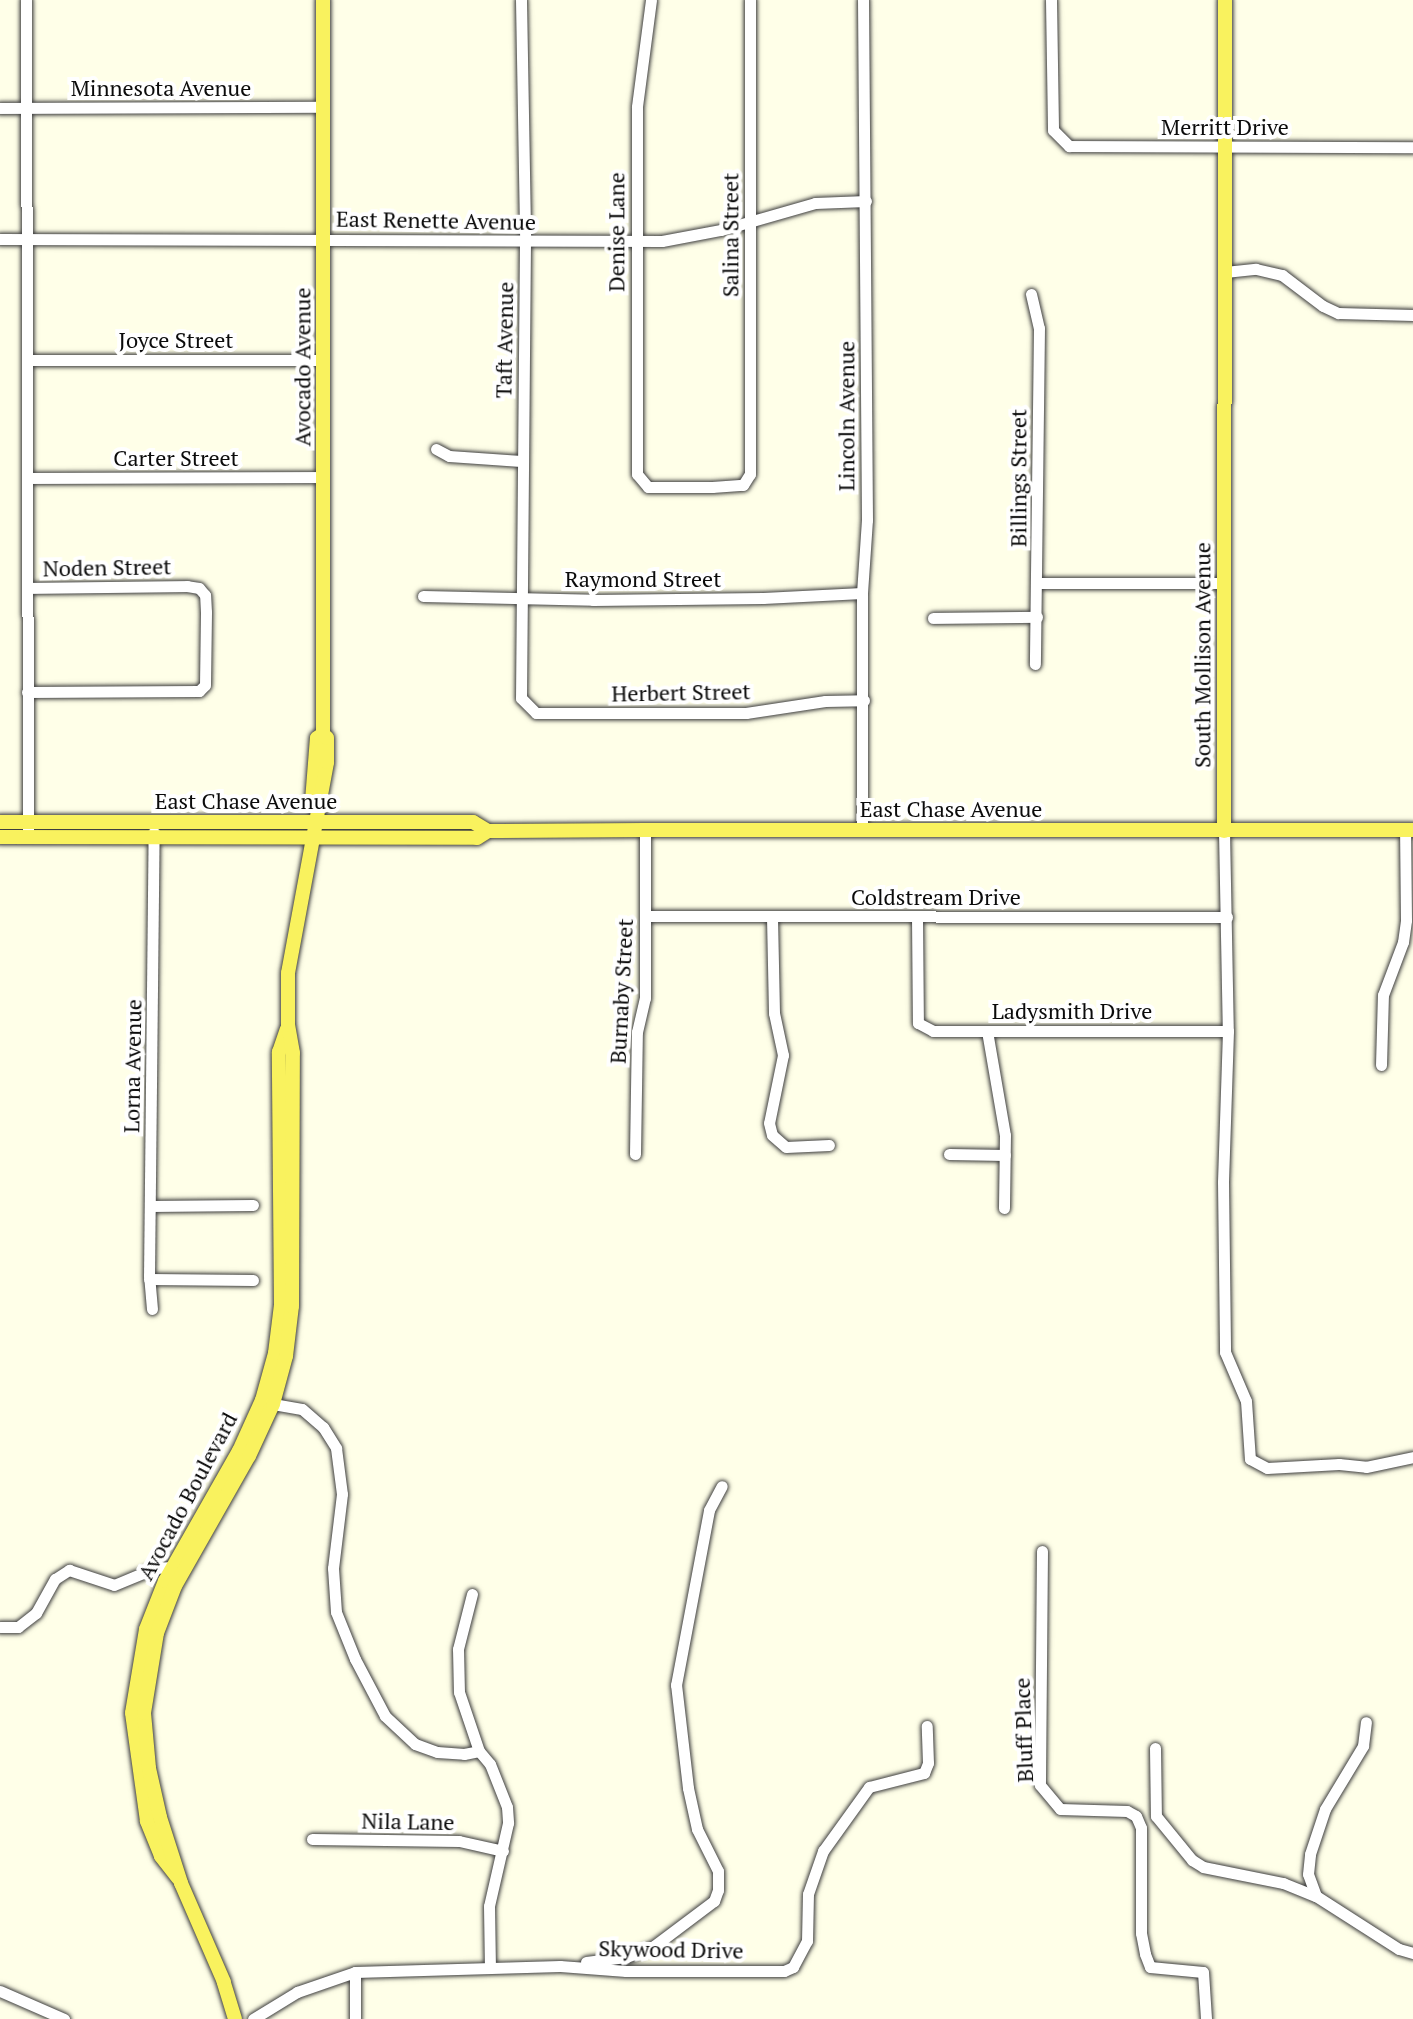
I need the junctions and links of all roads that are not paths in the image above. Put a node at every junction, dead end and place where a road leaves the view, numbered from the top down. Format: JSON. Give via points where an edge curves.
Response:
{"nodes":[{"id":1,"x":26,"y":0,"type":"edge"},
{"id":2,"x":323,"y":0,"type":"edge"},
{"id":3,"x":521,"y":0,"type":"edge"},
{"id":4,"x":651,"y":0,"type":"edge"},
{"id":5,"x":863,"y":0,"type":"edge"},
{"id":6,"x":1051,"y":0,"type":"edge"},
{"id":7,"x":1225,"y":0,"type":"edge"},
{"id":8,"x":750,"y":1,"type":"edge"},
{"id":9,"x":323,"y":107,"type":"junction"},
{"id":10,"x":0,"y":108,"type":"edge"},
{"id":11,"x":25,"y":108,"type":"junction"},
{"id":12,"x":1225,"y":147,"type":"junction"},
{"id":13,"x":1413,"y":147,"type":"edge"},
{"id":14,"x":866,"y":201,"type":"junction"},
{"id":15,"x":750,"y":220,"type":"junction"},
{"id":16,"x":27,"y":238,"type":"junction"},
{"id":17,"x":0,"y":239,"type":"edge"},
{"id":18,"x":324,"y":239,"type":"junction"},
{"id":19,"x":525,"y":241,"type":"junction"},
{"id":20,"x":635,"y":242,"type":"junction"},
{"id":21,"x":1225,"y":272,"type":"junction"},
{"id":22,"x":1031,"y":294,"type":"dead end"},
{"id":23,"x":1413,"y":315,"type":"edge"},
{"id":24,"x":28,"y":360,"type":"junction"},
{"id":25,"x":324,"y":360,"type":"junction"},
{"id":26,"x":436,"y":449,"type":"dead end"},
{"id":27,"x":521,"y":461,"type":"junction"},
{"id":28,"x":637,"y":466,"type":"joint"},
{"id":29,"x":324,"y":477,"type":"junction"},
{"id":30,"x":28,"y":478,"type":"junction"},
{"id":31,"x":1038,"y":583,"type":"junction"},
{"id":32,"x":1224,"y":583,"type":"junction"},
{"id":33,"x":28,"y":588,"type":"junction"},
{"id":34,"x":862,"y":593,"type":"junction"},
{"id":35,"x":423,"y":596,"type":"dead end"},
{"id":36,"x":521,"y":600,"type":"junction"},
{"id":37,"x":1037,"y":617,"type":"junction"},
{"id":38,"x":933,"y":618,"type":"dead end"},
{"id":39,"x":1035,"y":664,"type":"dead end"},
{"id":40,"x":521,"y":681,"type":"joint"},
{"id":41,"x":27,"y":692,"type":"junction"},
{"id":42,"x":864,"y":700,"type":"junction"},
{"id":43,"x":0,"y":822,"type":"edge"},
{"id":44,"x":314,"y":824,"type":"junction"},
{"id":45,"x":29,"y":830,"type":"junction"},
{"id":46,"x":154,"y":830,"type":"junction"},
{"id":47,"x":645,"y":830,"type":"junction"},
{"id":48,"x":1409,"y":830,"type":"edge"},
{"id":49,"x":488,"y":831,"type":"junction"},
{"id":50,"x":862,"y":831,"type":"junction"},
{"id":51,"x":1224,"y":831,"type":"junction"},
{"id":52,"x":0,"y":837,"type":"edge"},
{"id":53,"x":311,"y":840,"type":"junction"},
{"id":54,"x":645,"y":916,"type":"junction"},
{"id":55,"x":772,"y":917,"type":"junction"},
{"id":56,"x":917,"y":917,"type":"junction"},
{"id":57,"x":1227,"y":917,"type":"junction"},
{"id":58,"x":288,"y":1025,"type":"junction"},
{"id":59,"x":987,"y":1031,"type":"junction"},
{"id":60,"x":1228,"y":1031,"type":"junction"},
{"id":61,"x":1381,"y":1065,"type":"dead end"},
{"id":62,"x":829,"y":1145,"type":"dead end"},
{"id":63,"x":635,"y":1154,"type":"dead end"},
{"id":64,"x":949,"y":1154,"type":"dead end"},
{"id":65,"x":1005,"y":1155,"type":"junction"},
{"id":66,"x":253,"y":1205,"type":"dead end"},
{"id":67,"x":150,"y":1206,"type":"junction"},
{"id":68,"x":1004,"y":1208,"type":"dead end"},
{"id":69,"x":149,"y":1279,"type":"junction"},
{"id":70,"x":253,"y":1280,"type":"dead end"},
{"id":71,"x":152,"y":1309,"type":"dead end"},
{"id":72,"x":273,"y":1404,"type":"junction"},
{"id":73,"x":1413,"y":1457,"type":"edge"},
{"id":74,"x":722,"y":1486,"type":"dead end"},
{"id":75,"x":1042,"y":1551,"type":"dead end"},
{"id":76,"x":172,"y":1567,"type":"junction"},
{"id":77,"x":472,"y":1594,"type":"dead end"},
{"id":78,"x":0,"y":1627,"type":"edge"},
{"id":79,"x":1366,"y":1722,"type":"dead end"},
{"id":80,"x":927,"y":1726,"type":"dead end"},
{"id":81,"x":1155,"y":1748,"type":"dead end"},
{"id":82,"x":479,"y":1751,"type":"junction"},
{"id":83,"x":312,"y":1839,"type":"dead end"},
{"id":84,"x":503,"y":1851,"type":"junction"},
{"id":85,"x":181,"y":1883,"type":"junction"},
{"id":86,"x":1316,"y":1896,"type":"junction"},
{"id":87,"x":1413,"y":1953,"type":"edge"},
{"id":88,"x":572,"y":1966,"type":"junction"},
{"id":89,"x":490,"y":1968,"type":"junction"},
{"id":90,"x":355,"y":1972,"type":"junction"},
{"id":91,"x":0,"y":1991,"type":"edge"},
{"id":92,"x":64,"y":2019,"type":"edge"},
{"id":93,"x":235,"y":2019,"type":"edge"},
{"id":94,"x":253,"y":2019,"type":"edge"},
{"id":95,"x":355,"y":2019,"type":"edge"},
{"id":96,"x":1206,"y":2019,"type":"edge"}],
"edges":[{"from":1,"to":11,"type":"street"},
{"from":2,"to":9,"type":"main road","name":"Avocado Avenue"},
{"from":3,"to":19,"type":"street","name":"Taft Avenue"},
{"from":4,"to":20,"type":"street","name":"Denise Lane","via":[[637,107]]},
{"from":5,"to":14,"type":"street","name":"Lincoln Avenue"},
{"from":6,"to":12,"type":"street","name":"Merritt Drive","via":[[1052,121],[1057,137],[1069,146]]},
{"from":7,"to":12,"type":"main road","name":"South Mollison Avenue"},
{"from":8,"to":15,"type":"street","name":"Salina Street"},
{"from":9,"to":11,"type":"street","name":"Minnesota Avenue"},
{"from":9,"to":18,"type":"main road","name":"Avocado Avenue"},
{"from":10,"to":11,"type":"street","name":"Minnesota Avenue"},
{"from":11,"to":16,"type":"street"},
{"from":12,"to":13,"type":"street","name":"Merritt Drive"},
{"from":12,"to":21,"type":"main road","name":"South Mollison Avenue"},
{"from":14,"to":15,"type":"street","name":"East Renette Avenue","via":[[815,203]]},
{"from":14,"to":34,"type":"street","name":"Lincoln Avenue","via":[[867,520]]},
{"from":15,"to":20,"type":"street","name":"East Renette Avenue","via":[[694,237]]},
{"from":15,"to":28,"type":"street","name":"Salina Street","via":[[750,469],[743,485],[648,487]]},
{"from":16,"to":17,"type":"street","name":"East Renette Avenue"},
{"from":16,"to":18,"type":"street","name":"East Renette Avenue"},
{"from":16,"to":24,"type":"street"},
{"from":18,"to":19,"type":"street","name":"East Renette Avenue"},
{"from":18,"to":25,"type":"main road","name":"Avocado Avenue"},
{"from":19,"to":20,"type":"street","name":"East Renette Avenue"},
{"from":19,"to":27,"type":"street","name":"Taft Avenue"},
{"from":20,"to":28,"type":"street","name":"Denise Lane"},
{"from":21,"to":23,"type":"street","via":[[1256,269],[1282,275],[1338,313]]},
{"from":21,"to":32,"type":"main road","name":"South Mollison Avenue"},
{"from":22,"to":31,"type":"street","name":"Billings Street","via":[[1039,328]]},
{"from":24,"to":25,"type":"street","name":"Joyce Street"},
{"from":24,"to":30,"type":"street"},
{"from":25,"to":29,"type":"main road","name":"Avocado Avenue"},
{"from":26,"to":27,"type":"street","via":[[449,456]]},
{"from":27,"to":36,"type":"street","name":"Taft Avenue"},
{"from":29,"to":30,"type":"street","name":"Carter Street"},
{"from":29,"to":44,"type":"main road","name":"Avocado Avenue","via":[[327,762]]},
{"from":30,"to":33,"type":"street"},
{"from":31,"to":32,"type":"street"},
{"from":31,"to":37,"type":"street","name":"Billings Street"},
{"from":32,"to":51,"type":"main road","name":"South Mollison Avenue"},
{"from":33,"to":41,"type":"street"},
{"from":33,"to":41,"type":"street","name":"Noden Street","via":[[187,586],[205,595],[206,609],[205,685],[189,694]]},
{"from":34,"to":36,"type":"street","name":"Raymond Street"},
{"from":34,"to":42,"type":"street","name":"Lincoln Avenue"},
{"from":35,"to":36,"type":"street","name":"Raymond Street"},
{"from":36,"to":40,"type":"street","name":"Taft Avenue"},
{"from":37,"to":38,"type":"street"},
{"from":37,"to":39,"type":"street","name":"Billings Street"},
{"from":40,"to":42,"type":"street","name":"Herbert Street","via":[[521,698],[536,713],[746,713]]},
{"from":41,"to":45,"type":"street"},
{"from":42,"to":50,"type":"street","name":"Lincoln Avenue"},
{"from":43,"to":45,"type":"main road","name":"East Chase Avenue"},
{"from":44,"to":46,"type":"main road","name":"East Chase Avenue"},
{"from":44,"to":49,"type":"main road","name":"East Chase Avenue","via":[[473,822]]},
{"from":44,"to":53,"type":"main road","name":"Avocado Avenue"},
{"from":45,"to":46,"type":"main road","name":"East Chase Avenue"},
{"from":45,"to":52,"type":"main road","name":"East Chase Avenue"},
{"from":46,"to":53,"type":"main road","name":"East Chase Avenue"},
{"from":46,"to":67,"type":"street","name":"Lorna Avenue"},
{"from":47,"to":49,"type":"main road","name":"East Chase Avenue"},
{"from":47,"to":50,"type":"main road","name":"East Chase Avenue"},
{"from":47,"to":54,"type":"street","name":"Burnaby Street"},
{"from":48,"to":51,"type":"main road","name":"East Chase Avenue"},
{"from":48,"to":61,"type":"street","via":[[1406,920],[1383,995]]},
{"from":49,"to":53,"type":"main road","name":"East Chase Avenue","via":[[477,838]]},
{"from":50,"to":51,"type":"main road","name":"East Chase Avenue"},
{"from":51,"to":57,"type":"street","name":"South Mollison Avenue"},
{"from":53,"to":58,"type":"main road","name":"Avocado Boulevard","via":[[293,932]]},
{"from":54,"to":55,"type":"street","name":"Coldstream Drive"},
{"from":54,"to":63,"type":"street","name":"Burnaby Street"},
{"from":55,"to":56,"type":"street","name":"Coldstream Drive"},
{"from":55,"to":62,"type":"street","via":[[774,1013],[783,1055],[769,1123],[772,1135],[786,1147]]},
{"from":56,"to":57,"type":"street","name":"Coldstream Drive"},
{"from":56,"to":59,"type":"street","name":"Ladysmith Drive","via":[[918,1023],[933,1031]]},
{"from":57,"to":60,"type":"street","name":"South Mollison Avenue"},
{"from":58,"to":72,"type":"main road","name":"Avocado Boulevard","via":[[293,1053],[292,1306]]},
{"from":58,"to":76,"type":"main road","name":"Avocado Boulevard","via":[[279,1052],[281,1305],[275,1353],[262,1400],[239,1451]]},
{"from":59,"to":60,"type":"street","name":"Ladysmith Drive"},
{"from":59,"to":65,"type":"street"},
{"from":60,"to":73,"type":"street","name":"South Mollison Avenue","via":[[1225,1352],[1246,1401],[1250,1459],[1267,1468],[1366,1467]]},
{"from":64,"to":65,"type":"street"},
{"from":65,"to":68,"type":"street"},
{"from":66,"to":67,"type":"street"},
{"from":67,"to":69,"type":"street","name":"Lorna Avenue"},
{"from":69,"to":70,"type":"street"},
{"from":69,"to":71,"type":"street","name":"Lorna Avenue"},
{"from":72,"to":82,"type":"street","via":[[302,1409],[323,1427],[336,1448],[342,1494],[333,1568],[336,1612],[385,1716],[415,1744],[437,1752]]},
{"from":72,"to":85,"type":"main road","name":"Avocado Boulevard","via":[[175,1586],[152,1657],[144,1713],[149,1768]]},
{"from":74,"to":88,"type":"street","via":[[709,1510],[676,1685],[691,1801],[697,1829],[718,1871],[718,1890],[714,1901],[654,1946],[626,1957]]},
{"from":75,"to":96,"type":"street","name":"Bluff Place","via":[[1040,1785],[1060,1809],[1127,1811],[1136,1816],[1141,1828],[1145,1954],[1150,1967],[1203,1972]]},
{"from":76,"to":78,"type":"street","via":[[155,1568],[114,1585],[69,1570],[55,1579],[36,1613],[18,1627]]},
{"from":76,"to":85,"type":"main road","name":"Avocado Boulevard","via":[[146,1629],[132,1713],[147,1821],[161,1856]]},
{"from":77,"to":82,"type":"street","via":[[457,1669],[459,1692]]},
{"from":79,"to":86,"type":"street","via":[[1363,1746],[1325,1809],[1310,1854],[1308,1874]]},
{"from":80,"to":88,"type":"street","name":"Skywood Drive","via":[[924,1773],[869,1787],[823,1851],[808,1894],[807,1941],[793,1967],[737,1971]]},
{"from":81,"to":86,"type":"street","via":[[1156,1816],[1192,1860]]},
{"from":82,"to":84,"type":"street","via":[[490,1764],[507,1807]]},
{"from":83,"to":84,"type":"street","name":"Nila Lane","via":[[459,1841]]},
{"from":84,"to":89,"type":"street","via":[[489,1906]]},
{"from":85,"to":93,"type":"main road","name":"Avocado Boulevard"},
{"from":86,"to":87,"type":"street"},
{"from":88,"to":89,"type":"street","name":"Skywood Drive"},
{"from":89,"to":90,"type":"street","name":"Skywood Drive"},
{"from":90,"to":94,"type":"street","name":"Skywood Drive","via":[[297,1992]]},
{"from":90,"to":95,"type":"street"},
{"from":91,"to":92,"type":"street"}]}
